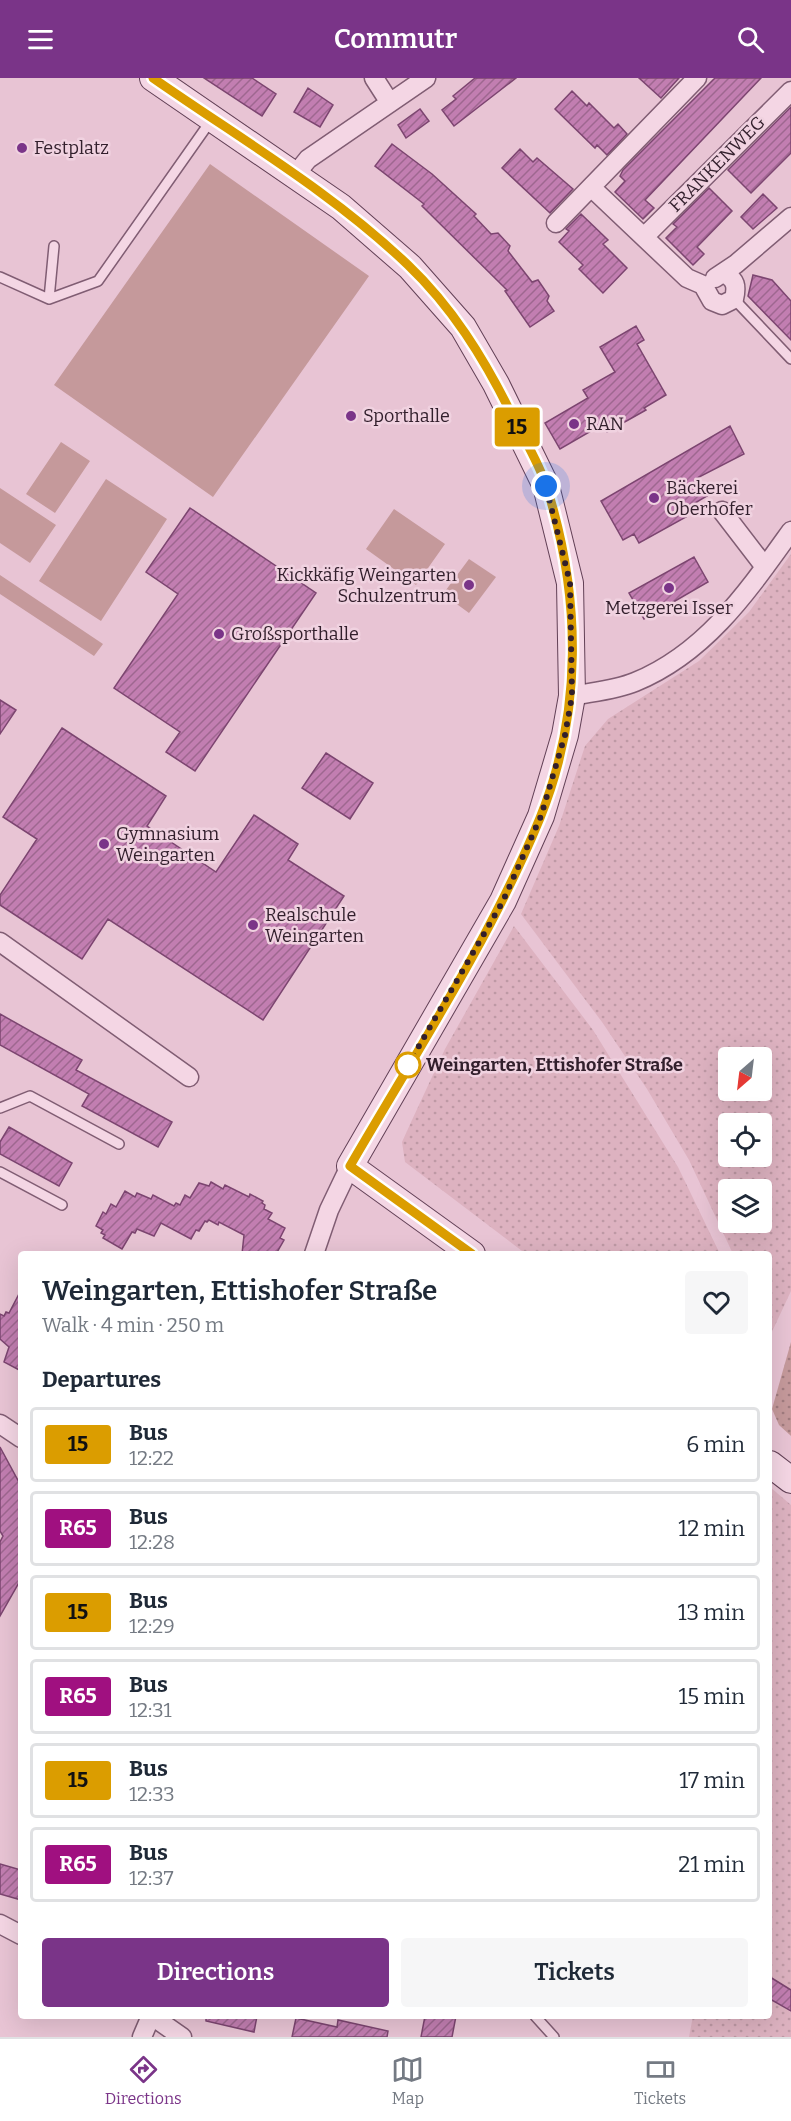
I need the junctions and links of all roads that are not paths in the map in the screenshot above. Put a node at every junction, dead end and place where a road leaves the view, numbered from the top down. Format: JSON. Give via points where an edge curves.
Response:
{"nodes":[{"id":1,"x":153,"y":78,"type":"edge"},
{"id":2,"x":374,"y":78,"type":"edge"},
{"id":3,"x":426,"y":78,"type":"edge"},
{"id":4,"x":697,"y":78,"type":"edge"},
{"id":5,"x":791,"y":91,"type":"edge"},
{"id":6,"x":390,"y":103,"type":"junction"},
{"id":7,"x":212,"y":118,"type":"junction"},
{"id":8,"x":295,"y":175,"type":"junction"},
{"id":9,"x":592,"y":188,"type":"junction"},
{"id":10,"x":791,"y":217,"type":"edge"},
{"id":11,"x":555,"y":223,"type":"dead end"},
{"id":12,"x":644,"y":237,"type":"junction"},
{"id":13,"x":54,"y":246,"type":"dead end"},
{"id":14,"x":724,"y":273,"type":"junction"},
{"id":15,"x":0,"y":278,"type":"edge"},
{"id":16,"x":703,"y":285,"type":"junction"},
{"id":17,"x":49,"y":299,"type":"junction"},
{"id":18,"x":734,"y":299,"type":"junction"},
{"id":19,"x":791,"y":359,"type":"edge"},
{"id":20,"x":722,"y":511,"type":"dead end"},
{"id":21,"x":791,"y":531,"type":"edge"},
{"id":22,"x":765,"y":567,"type":"junction"},
{"id":23,"x":572,"y":696,"type":"junction"},
{"id":24,"x":0,"y":942,"type":"edge"},
{"id":25,"x":189,"y":1077,"type":"dead end"},
{"id":26,"x":0,"y":1108,"type":"edge"},
{"id":27,"x":119,"y":1144,"type":"dead end"},
{"id":28,"x":350,"y":1166,"type":"junction"},
{"id":29,"x":0,"y":1173,"type":"edge"},
{"id":30,"x":62,"y":1205,"type":"dead end"},
{"id":31,"x":315,"y":1251,"type":"edge"},
{"id":32,"x":468,"y":1251,"type":"edge"},
{"id":33,"x":0,"y":1424,"type":"edge"},
{"id":34,"x":18,"y":1436,"type":"edge"},
{"id":35,"x":772,"y":1466,"type":"edge"},
{"id":36,"x":791,"y":1480,"type":"edge"},
{"id":37,"x":0,"y":1924,"type":"edge"},
{"id":38,"x":18,"y":1933,"type":"edge"},
{"id":39,"x":151,"y":2019,"type":"edge"},
{"id":40,"x":156,"y":2019,"type":"edge"},
{"id":41,"x":538,"y":2019,"type":"edge"},
{"id":42,"x":142,"y":2037,"type":"edge"},
{"id":43,"x":182,"y":2037,"type":"edge"},
{"id":44,"x":554,"y":2037,"type":"edge"}],
"edges":[{"from":1,"to":7,"type":"street"},
{"from":2,"to":6,"type":"street"},
{"from":3,"to":6,"type":"street"},
{"from":4,"to":9,"type":"street"},
{"from":5,"to":12,"type":"street","name":"FRANKENWEG"},
{"from":6,"to":8,"type":"street","via":[[308,159]]},
{"from":7,"to":8,"type":"street"},
{"from":7,"to":17,"type":"lane","via":[[98,281]]},
{"from":8,"to":23,"type":"street","via":[[341,207],[410,267],[463,327],[496,384],[546,486],[568,572]]},
{"from":9,"to":11,"type":"street"},
{"from":9,"to":12,"type":"street"},
{"from":10,"to":14,"type":"street"},
{"from":12,"to":16,"type":"street","via":[[687,278]]},
{"from":13,"to":17,"type":"lane"},
{"from":14,"to":16,"type":"street"},
{"from":14,"to":18,"type":"street","via":[[732,278],[736,288]]},
{"from":15,"to":17,"type":"lane"},
{"from":16,"to":18,"type":"street","via":[[712,301],[722,305]]},
{"from":18,"to":19,"type":"lane"},
{"from":20,"to":22,"type":"street"},
{"from":21,"to":22,"type":"street"},
{"from":22,"to":23,"type":"street","via":[[713,630],[675,662],[634,683]]},
{"from":23,"to":28,"type":"street","via":[[541,816],[503,901]]},
{"from":24,"to":25,"type":"street"},
{"from":26,"to":27,"type":"lane","via":[[30,1096]]},
{"from":28,"to":31,"type":"street"},
{"from":28,"to":32,"type":"street"},
{"from":29,"to":30,"type":"lane"},
{"from":33,"to":34,"type":"street"},
{"from":35,"to":36,"type":"street"},
{"from":37,"to":38,"type":"street"},
{"from":39,"to":42,"type":"street"},
{"from":40,"to":43,"type":"street"},
{"from":41,"to":44,"type":"lane"}]}
